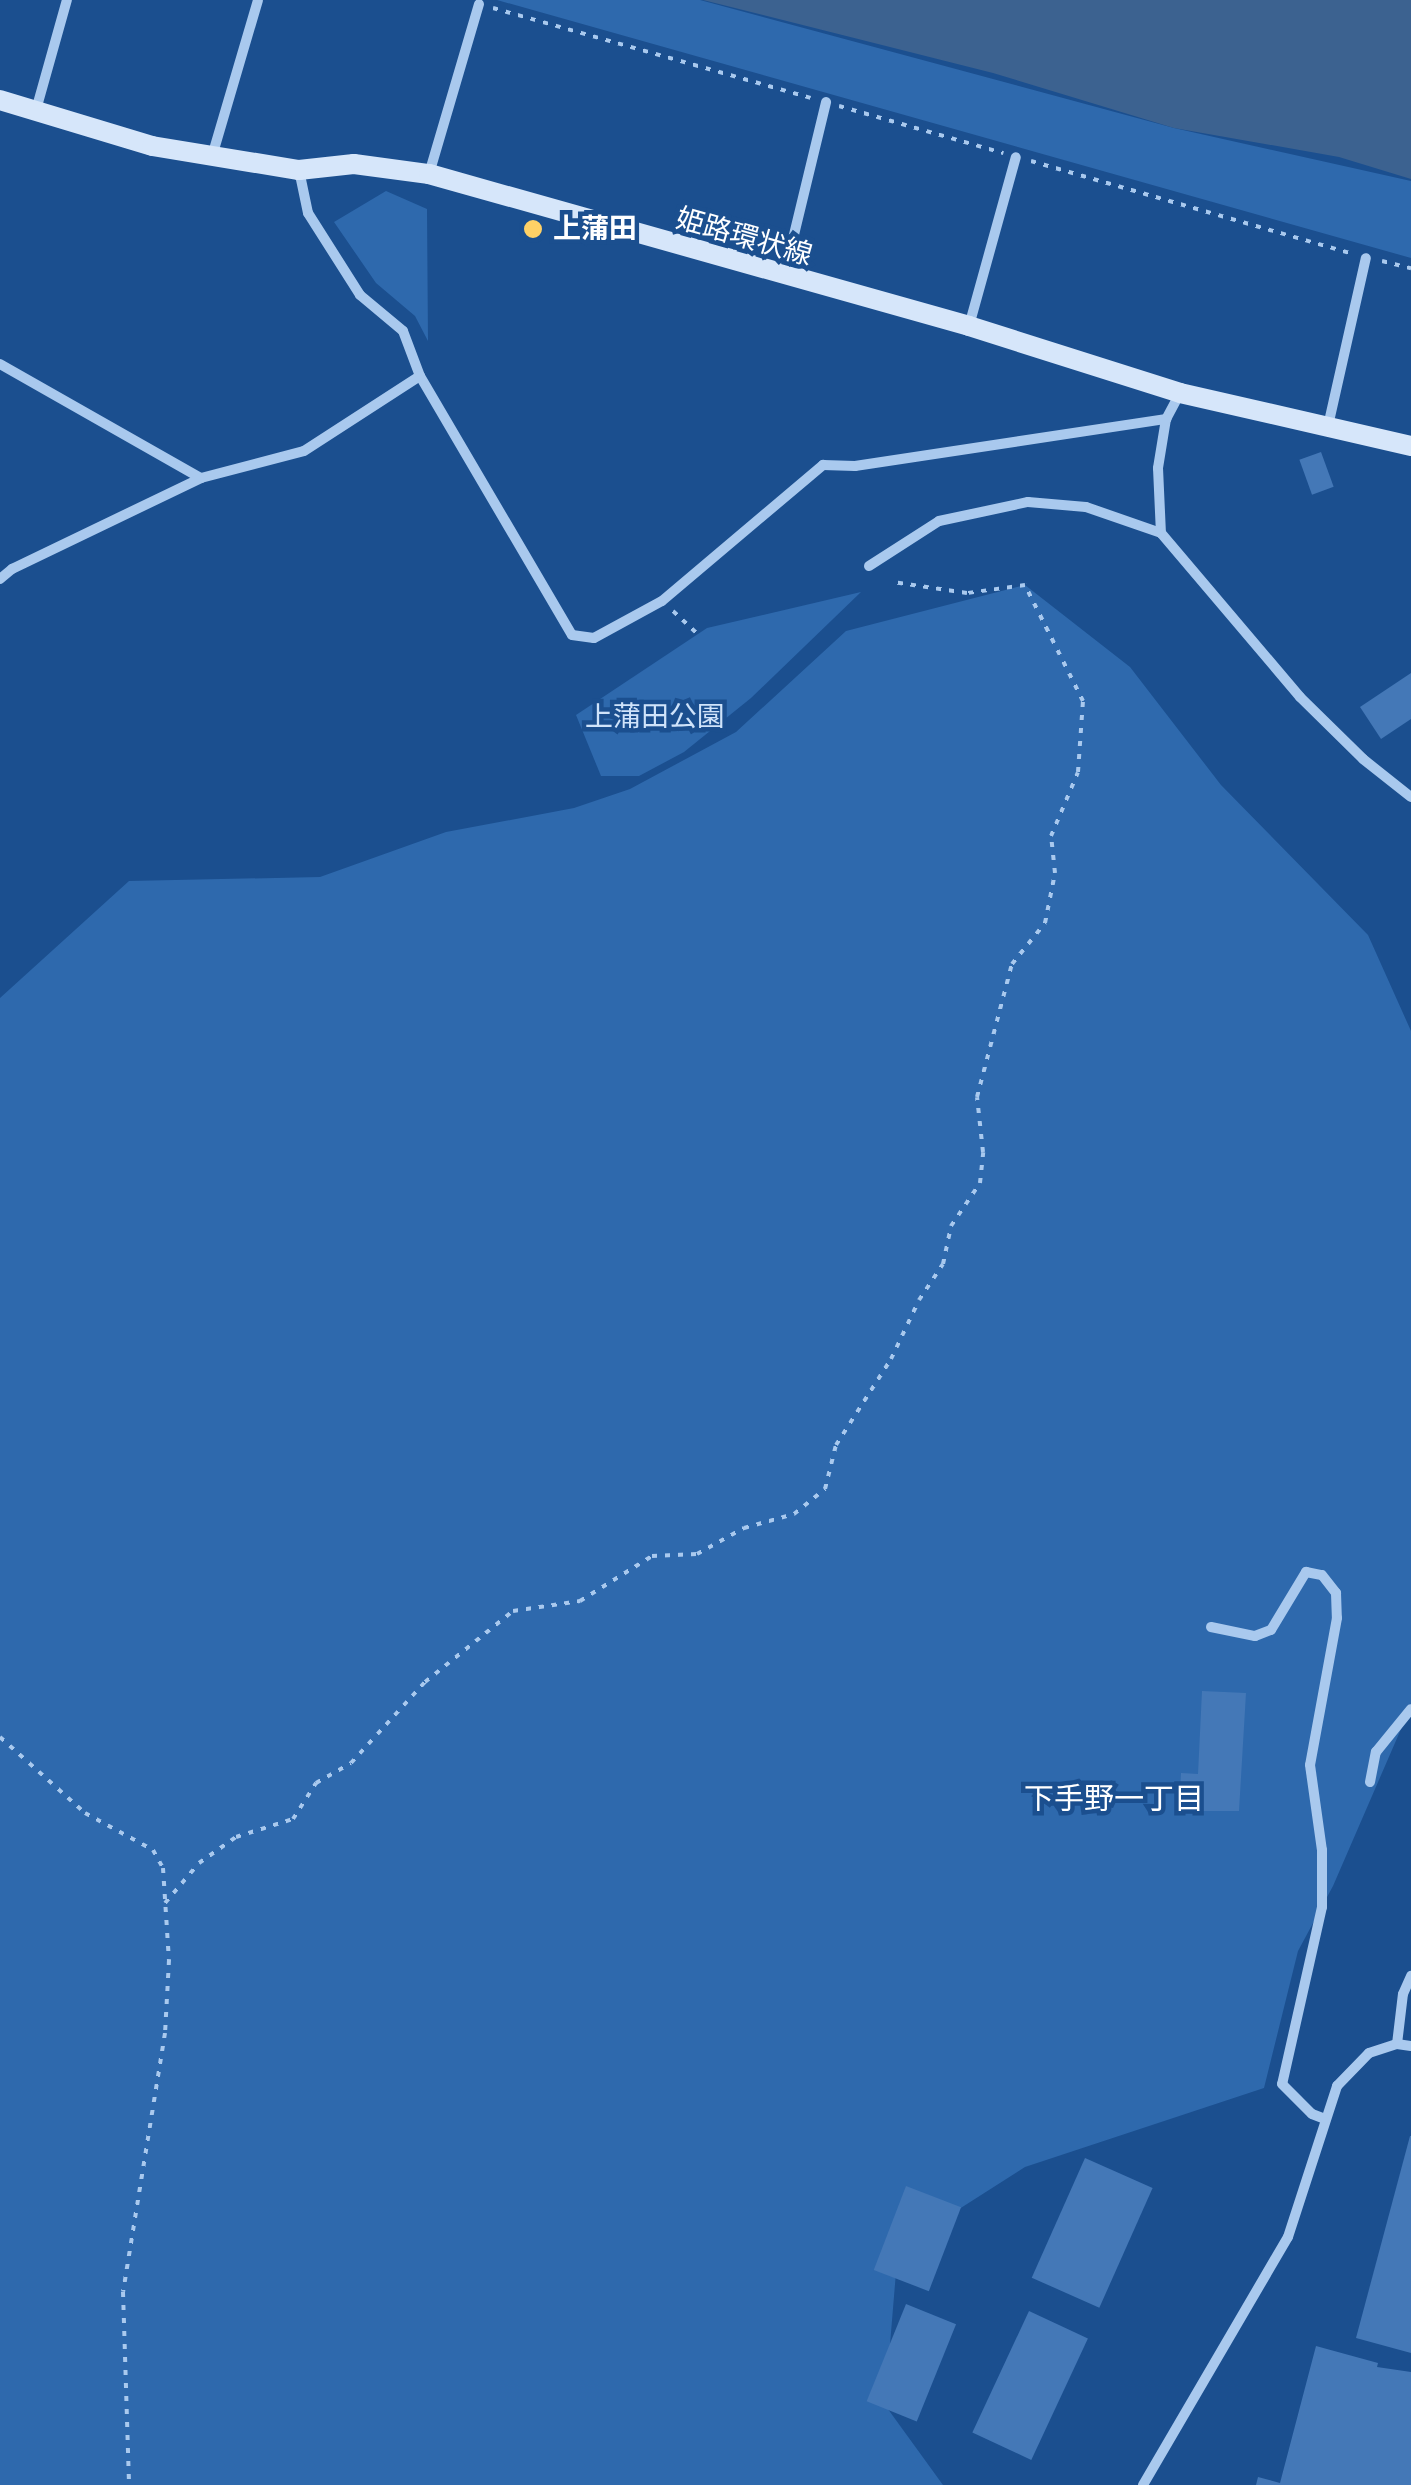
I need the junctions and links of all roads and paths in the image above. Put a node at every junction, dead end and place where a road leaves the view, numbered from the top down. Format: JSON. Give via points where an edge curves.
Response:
{"nodes":[{"id":1,"x":67,"y":0,"type":"edge"},
{"id":2,"x":258,"y":0,"type":"edge"},
{"id":3,"x":479,"y":4,"type":"joint"},
{"id":4,"x":0,"y":100,"type":"edge"},
{"id":5,"x":826,"y":102,"type":"junction"},
{"id":6,"x":36,"y":110,"type":"junction"},
{"id":7,"x":213,"y":154,"type":"junction"},
{"id":8,"x":1016,"y":156,"type":"junction"},
{"id":9,"x":298,"y":170,"type":"junction"},
{"id":10,"x":429,"y":174,"type":"junction"},
{"id":11,"x":1366,"y":258,"type":"junction"},
{"id":12,"x":1411,"y":268,"type":"edge"},
{"id":13,"x":784,"y":277,"type":"junction"},
{"id":14,"x":969,"y":326,"type":"junction"},
{"id":15,"x":0,"y":364,"type":"edge"},
{"id":16,"x":420,"y":376,"type":"junction"},
{"id":17,"x":1180,"y":394,"type":"junction"},
{"id":18,"x":1166,"y":419,"type":"junction"},
{"id":19,"x":1328,"y":426,"type":"junction"},
{"id":20,"x":1411,"y":446,"type":"edge"},
{"id":21,"x":201,"y":478,"type":"junction"},
{"id":22,"x":1160,"y":533,"type":"junction"},
{"id":23,"x":869,"y":566,"type":"dead end"},
{"id":24,"x":0,"y":579,"type":"edge"},
{"id":25,"x":892,"y":582,"type":"dead end"},
{"id":26,"x":662,"y":601,"type":"junction"},
{"id":27,"x":698,"y":634,"type":"dead end"},
{"id":28,"x":1411,"y":798,"type":"edge"},
{"id":29,"x":1211,"y":1627,"type":"dead end"},
{"id":30,"x":1411,"y":1708,"type":"edge"},
{"id":31,"x":0,"y":1738,"type":"edge"},
{"id":32,"x":1370,"y":1782,"type":"dead end"},
{"id":33,"x":165,"y":1903,"type":"junction"},
{"id":34,"x":1411,"y":1976,"type":"edge"},
{"id":35,"x":1397,"y":2044,"type":"junction"},
{"id":36,"x":1411,"y":2046,"type":"edge"},
{"id":37,"x":1325,"y":2120,"type":"junction"},
{"id":38,"x":129,"y":2485,"type":"edge"},
{"id":39,"x":1143,"y":2485,"type":"edge"}],
"edges":[{"from":1,"to":6,"type":"street"},
{"from":2,"to":7,"type":"street"},
{"from":3,"to":5,"type":"path"},
{"from":3,"to":10,"type":"street"},
{"from":4,"to":6,"type":"main road","name":"姫路環状線"},
{"from":5,"to":8,"type":"path"},
{"from":5,"to":13,"type":"street"},
{"from":6,"to":7,"type":"main road","name":"姫路環状線","via":[[152,146]]},
{"from":7,"to":9,"type":"main road","name":"姫路環状線"},
{"from":8,"to":11,"type":"path"},
{"from":8,"to":14,"type":"street"},
{"from":9,"to":10,"type":"main road","name":"姫路環状線","via":[[354,164]]},
{"from":9,"to":16,"type":"street","via":[[308,213],[360,295],[402,331]]},
{"from":10,"to":13,"type":"main road","name":"姫路環状線"},
{"from":11,"to":12,"type":"path"},
{"from":11,"to":19,"type":"street"},
{"from":13,"to":14,"type":"main road","name":"姫路環状線"},
{"from":14,"to":17,"type":"main road","name":"姫路環状線"},
{"from":15,"to":21,"type":"street"},
{"from":16,"to":21,"type":"street","via":[[304,450]]},
{"from":16,"to":26,"type":"street","via":[[572,635],[594,638]]},
{"from":17,"to":18,"type":"street"},
{"from":17,"to":19,"type":"main road","name":"姫路環状線"},
{"from":18,"to":22,"type":"street","via":[[1158,468]]},
{"from":18,"to":26,"type":"street","via":[[855,466],[824,465]]},
{"from":19,"to":20,"type":"main road","name":"姫路環状線"},
{"from":21,"to":24,"type":"street"},
{"from":22,"to":23,"type":"street","via":[[1086,507],[1028,502],[940,521]]},
{"from":22,"to":28,"type":"street","via":[[1300,698]]},
{"from":25,"to":33,"type":"path","via":[[967,592],[1025,585],[1083,701],[1078,772],[1051,836],[1055,873],[1045,923],[1012,964],[977,1097],[980,1183],[951,1226],[942,1264],[891,1358],[836,1444],[825,1489],[794,1514],[744,1528],[697,1554],[652,1556],[580,1601],[513,1611],[426,1682],[351,1764],[316,1782],[292,1819],[236,1837],[199,1863]]},
{"from":26,"to":27,"type":"path"},
{"from":29,"to":37,"type":"street","via":[[1255,1636],[1271,1630],[1306,1572],[1322,1575],[1336,1593],[1310,1766],[1322,1907],[1282,2084]]},
{"from":30,"to":32,"type":"street","via":[[1376,1752]]},
{"from":31,"to":33,"type":"path","via":[[85,1813],[153,1850]]},
{"from":33,"to":38,"type":"path","via":[[165,2033],[124,2292]]},
{"from":34,"to":35,"type":"street"},
{"from":35,"to":36,"type":"street"},
{"from":35,"to":37,"type":"street","via":[[1369,2053],[1337,2086]]},
{"from":37,"to":39,"type":"street","via":[[1288,2237]]}]}
